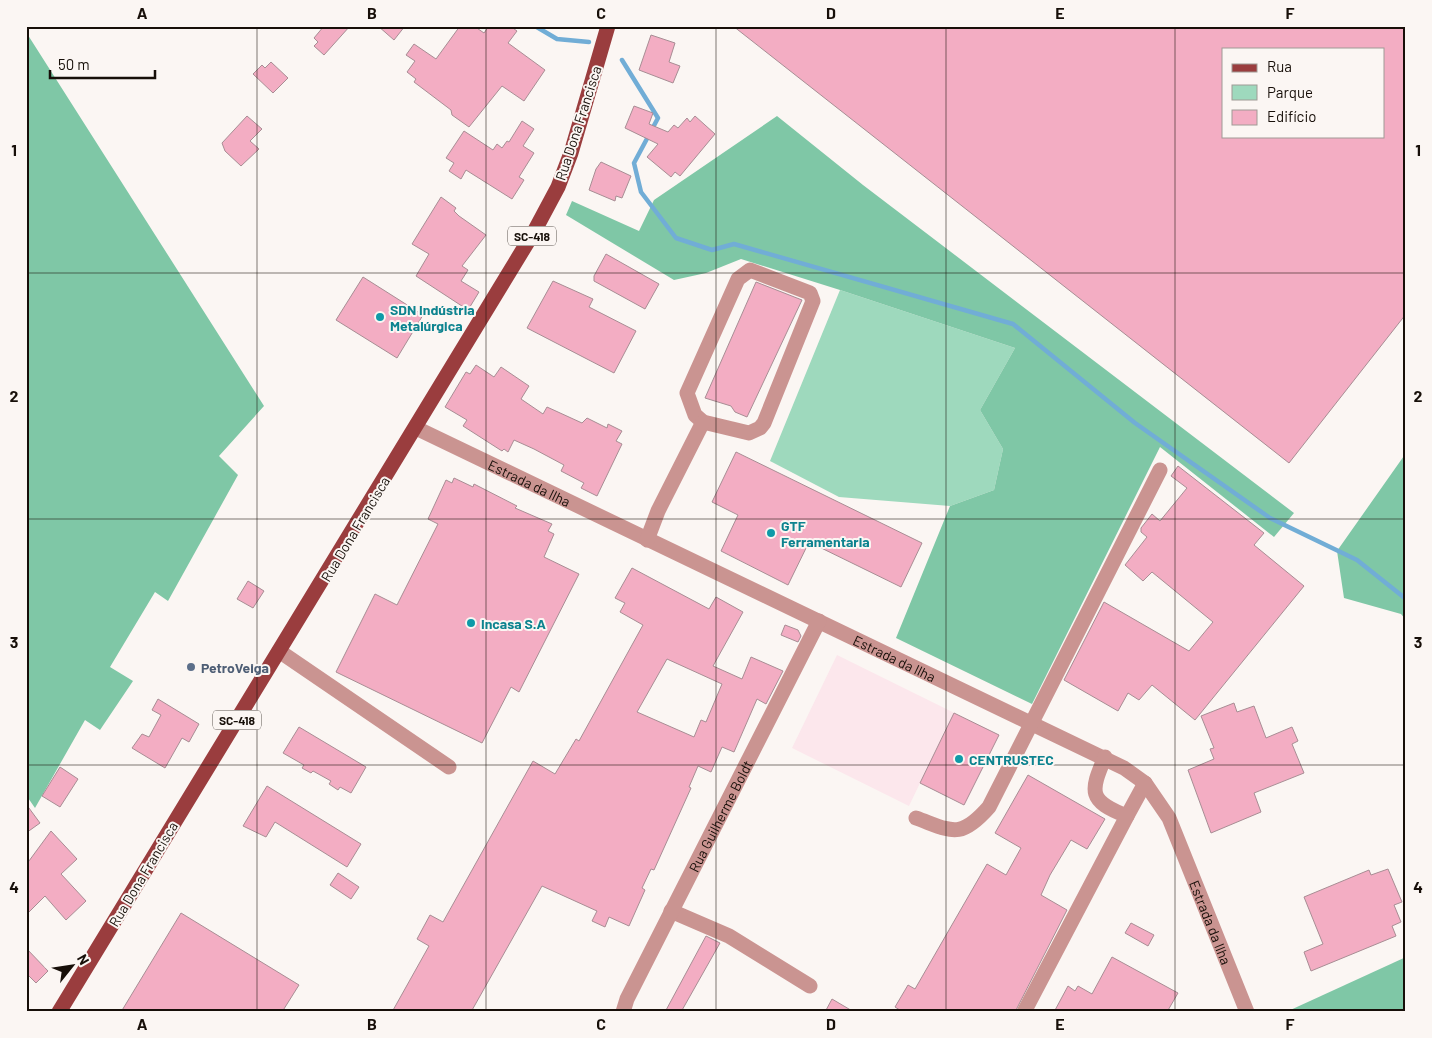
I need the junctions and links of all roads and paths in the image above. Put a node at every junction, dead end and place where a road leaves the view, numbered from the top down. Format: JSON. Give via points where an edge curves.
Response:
{"nodes":[{"id":1,"x":608,"y":26,"type":"edge"},
{"id":2,"x":703,"y":422,"type":"junction"},
{"id":3,"x":416,"y":428,"type":"junction"},
{"id":4,"x":1160,"y":470,"type":"dead end"},
{"id":5,"x":647,"y":540,"type":"junction"},
{"id":6,"x":819,"y":621,"type":"junction"},
{"id":7,"x":279,"y":651,"type":"junction"},
{"id":8,"x":1031,"y":722,"type":"junction"},
{"id":9,"x":1105,"y":757,"type":"junction"},
{"id":10,"x":449,"y":767,"type":"dead end"},
{"id":11,"x":1145,"y":783,"type":"junction"},
{"id":12,"x":1127,"y":816,"type":"junction"},
{"id":13,"x":916,"y":818,"type":"dead end"},
{"id":14,"x":672,"y":911,"type":"junction"},
{"id":15,"x":810,"y":986,"type":"dead end"},
{"id":16,"x":59,"y":1012,"type":"edge"},
{"id":17,"x":624,"y":1012,"type":"edge"},
{"id":18,"x":1024,"y":1012,"type":"edge"},
{"id":19,"x":1247,"y":1012,"type":"edge"}],
"edges":[{"from":1,"to":3,"type":"main road","name":"Rua Dona Francisca","number":"SC-418","via":[[558,187],[527,245]]},
{"from":2,"to":2,"type":"street","via":[[749,432],[760,428],[813,301],[810,293],[754,270],[745,272],[738,279],[687,393],[695,415]]},
{"from":2,"to":5,"type":"street"},
{"from":3,"to":5,"type":"street","name":"Estrada da Ilha"},
{"from":3,"to":7,"type":"main road","name":"Rua Dona Francisca","number":"SC-418"},
{"from":4,"to":8,"type":"street"},
{"from":5,"to":6,"type":"street","name":"Estrada da Ilha"},
{"from":6,"to":8,"type":"street","name":"Estrada da Ilha"},
{"from":6,"to":14,"type":"street","name":"Rua Guilherme Boldt"},
{"from":7,"to":10,"type":"street"},
{"from":7,"to":16,"type":"main road","name":"Rua Dona Francisca","number":"SC-418"},
{"from":8,"to":9,"type":"street","name":"Estrada da Ilha"},
{"from":8,"to":13,"type":"street","via":[[988,807],[977,820],[954,832]]},
{"from":9,"to":11,"type":"street","name":"Estrada da Ilha"},
{"from":9,"to":12,"type":"street","via":[[1094,783],[1095,793],[1109,809]]},
{"from":11,"to":12,"type":"street"},
{"from":11,"to":19,"type":"street","name":"Estrada da Ilha","via":[[1169,818]]},
{"from":12,"to":18,"type":"street"},
{"from":14,"to":15,"type":"street","via":[[729,936]]},
{"from":14,"to":17,"type":"street","name":"Rua Guilherme Boldt","via":[[627,999]]}]}
